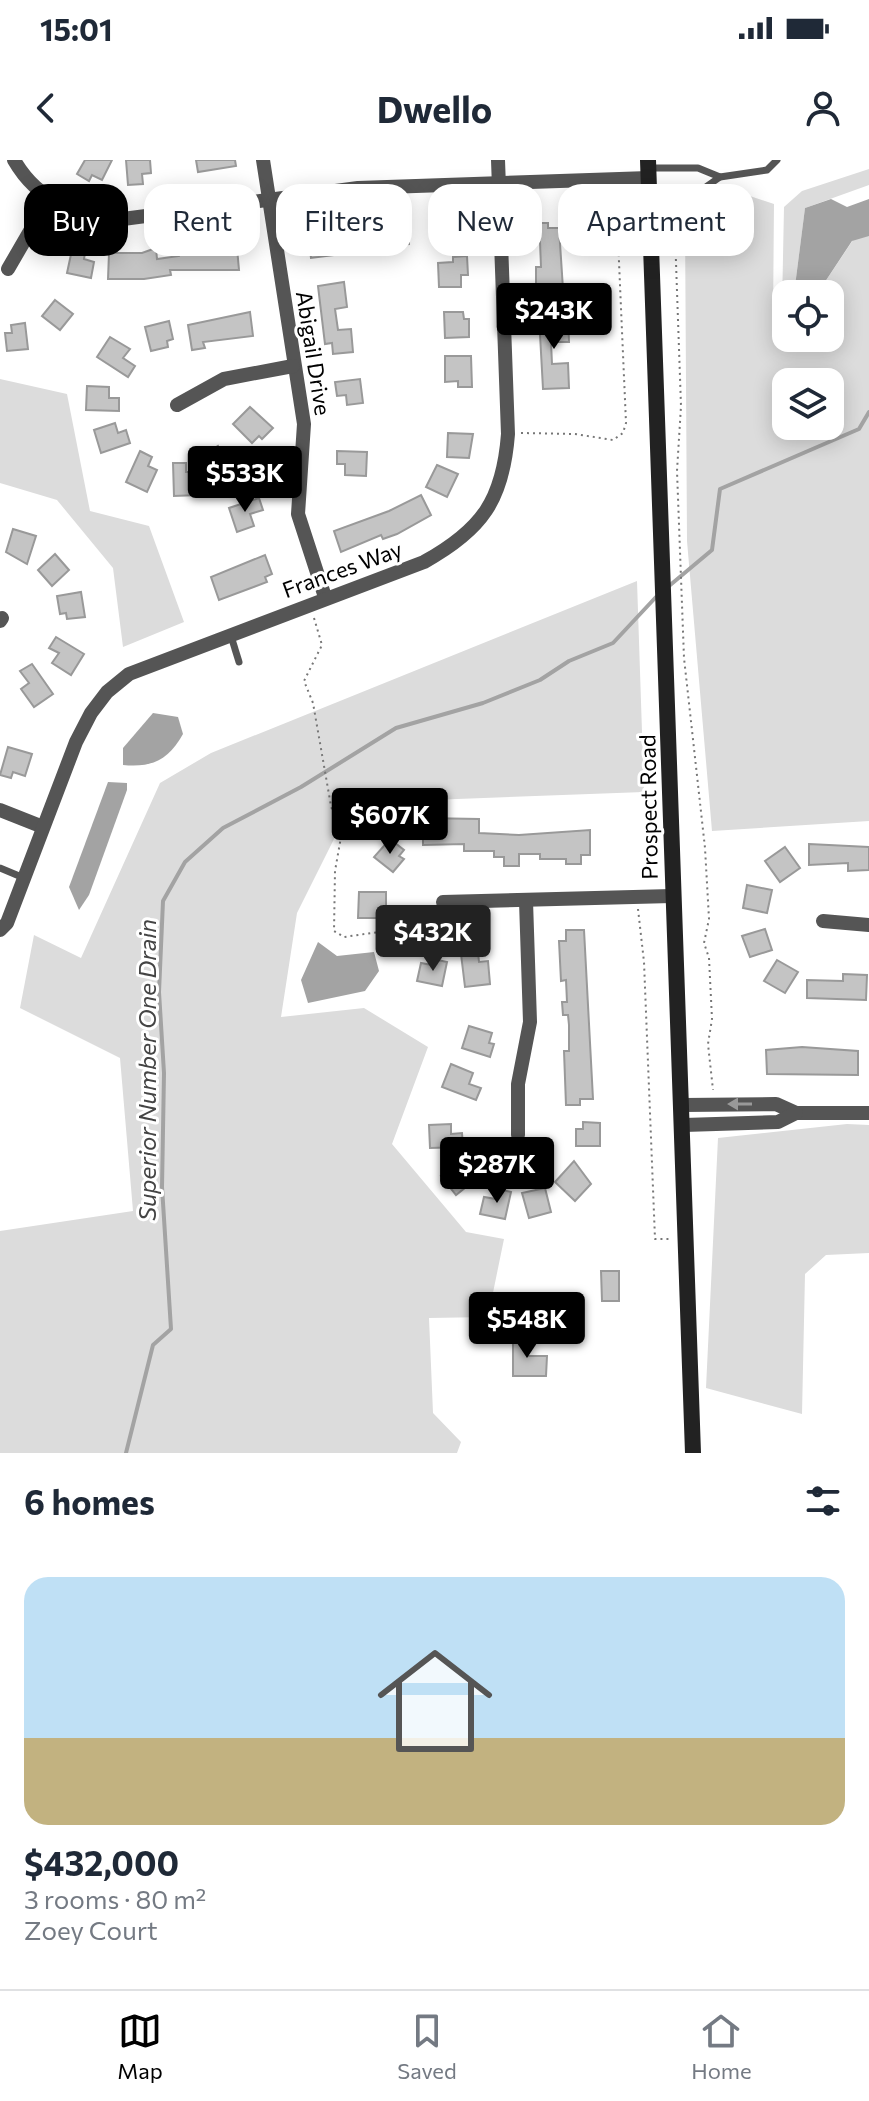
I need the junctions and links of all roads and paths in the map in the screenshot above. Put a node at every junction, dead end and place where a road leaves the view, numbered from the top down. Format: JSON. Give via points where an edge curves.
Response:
{"nodes":[{"id":1,"x":14,"y":160,"type":"edge"},
{"id":2,"x":263,"y":160,"type":"edge"},
{"id":3,"x":498,"y":160,"type":"edge"},
{"id":4,"x":777,"y":160,"type":"edge"},
{"id":5,"x":648,"y":168,"type":"edge"},
{"id":6,"x":720,"y":177,"type":"junction"},
{"id":7,"x":616,"y":179,"type":"junction"},
{"id":8,"x":499,"y":183,"type":"junction"},
{"id":9,"x":34,"y":184,"type":"edge"},
{"id":10,"x":710,"y":184,"type":"edge"},
{"id":11,"x":269,"y":198,"type":"junction"},
{"id":12,"x":128,"y":218,"type":"edge"},
{"id":13,"x":24,"y":241,"type":"edge"},
{"id":14,"x":651,"y":256,"type":"edge"},
{"id":15,"x":675,"y":256,"type":"edge"},
{"id":16,"x":8,"y":269,"type":"dead end"},
{"id":17,"x":293,"y":366,"type":"junction"},
{"id":18,"x":177,"y":405,"type":"dead end"},
{"id":19,"x":508,"y":434,"type":"junction"},
{"id":20,"x":325,"y":597,"type":"junction"},
{"id":21,"x":309,"y":604,"type":"junction"},
{"id":22,"x":231,"y":634,"type":"junction"},
{"id":23,"x":239,"y":662,"type":"dead end"},
{"id":24,"x":0,"y":810,"type":"edge"},
{"id":25,"x":43,"y":827,"type":"junction"},
{"id":26,"x":0,"y":868,"type":"edge"},
{"id":27,"x":24,"y":878,"type":"junction"},
{"id":28,"x":672,"y":896,"type":"junction"},
{"id":29,"x":526,"y":901,"type":"junction"},
{"id":30,"x":443,"y":902,"type":"joint"},
{"id":31,"x":637,"y":908,"type":"dead end"},
{"id":32,"x":823,"y":921,"type":"dead end"},
{"id":33,"x":869,"y":925,"type":"edge"},
{"id":34,"x":4,"y":926,"type":"edge"},
{"id":35,"x":714,"y":1091,"type":"dead end"},
{"id":36,"x":683,"y":1105,"type":"junction"},
{"id":37,"x":796,"y":1113,"type":"junction"},
{"id":38,"x":869,"y":1113,"type":"edge"},
{"id":39,"x":684,"y":1125,"type":"junction"},
{"id":40,"x":518,"y":1135,"type":"dead end"},
{"id":41,"x":687,"y":1238,"type":"junction"},
{"id":42,"x":693,"y":1453,"type":"edge"}],
"edges":[{"from":1,"to":9,"type":"street"},
{"from":2,"to":11,"type":"street","name":"Abigail Drive"},
{"from":3,"to":8,"type":"street","name":"Frances Way"},
{"from":4,"to":6,"type":"lane","via":[[767,170]]},
{"from":5,"to":6,"type":"lane","via":[[698,168]]},
{"from":5,"to":7,"type":"street"},
{"from":6,"to":10,"type":"lane"},
{"from":7,"to":8,"type":"street"},
{"from":7,"to":19,"type":"path","via":[[623,433],[613,440]]},
{"from":8,"to":11,"type":"street","via":[[358,188]]},
{"from":8,"to":19,"type":"street","name":"Frances Way"},
{"from":11,"to":12,"type":"street"},
{"from":11,"to":17,"type":"street","name":"Abigail Drive"},
{"from":13,"to":16,"type":"street"},
{"from":14,"to":28,"type":"main road","name":"Prospect Road"},
{"from":15,"to":35,"type":"path","via":[[684,658],[705,848],[709,919],[704,943]]},
{"from":17,"to":18,"type":"street","via":[[224,379]]},
{"from":17,"to":20,"type":"street","name":"Abigail Drive","via":[[304,424],[298,514]]},
{"from":19,"to":20,"type":"street","name":"Frances Way","via":[[506,468],[494,499],[457,544],[424,562]]},
{"from":20,"to":21,"type":"street","name":"Frances Way"},
{"from":21,"to":22,"type":"street","name":"Frances Way"},
{"from":21,"to":30,"type":"path","via":[[322,645],[304,681],[341,837],[334,931],[338,937],[388,930],[411,940]]},
{"from":22,"to":23,"type":"lane"},
{"from":22,"to":25,"type":"street","name":"Frances Way","via":[[129,674],[107,692],[76,742]]},
{"from":24,"to":25,"type":"street"},
{"from":25,"to":27,"type":"street","name":"Frances Way"},
{"from":26,"to":27,"type":"lane"},
{"from":27,"to":34,"type":"street","name":"Frances Way"},
{"from":28,"to":29,"type":"street"},
{"from":28,"to":36,"type":"main road","name":"Prospect Road"},
{"from":29,"to":30,"type":"street"},
{"from":29,"to":40,"type":"street","via":[[530,1022],[518,1084]]},
{"from":31,"to":41,"type":"path","via":[[644,962],[655,1239]]},
{"from":32,"to":33,"type":"street"},
{"from":37,"to":36,"type":"street","one_way":true,"via":[[776,1104]]},
{"from":36,"to":39,"type":"main road","name":"Prospect Road"},
{"from":37,"to":38,"type":"street"},
{"from":37,"to":39,"type":"street","via":[[778,1122]]},
{"from":39,"to":41,"type":"main road","name":"Prospect Road"},
{"from":41,"to":42,"type":"main road","name":"Prospect Road"}]}
